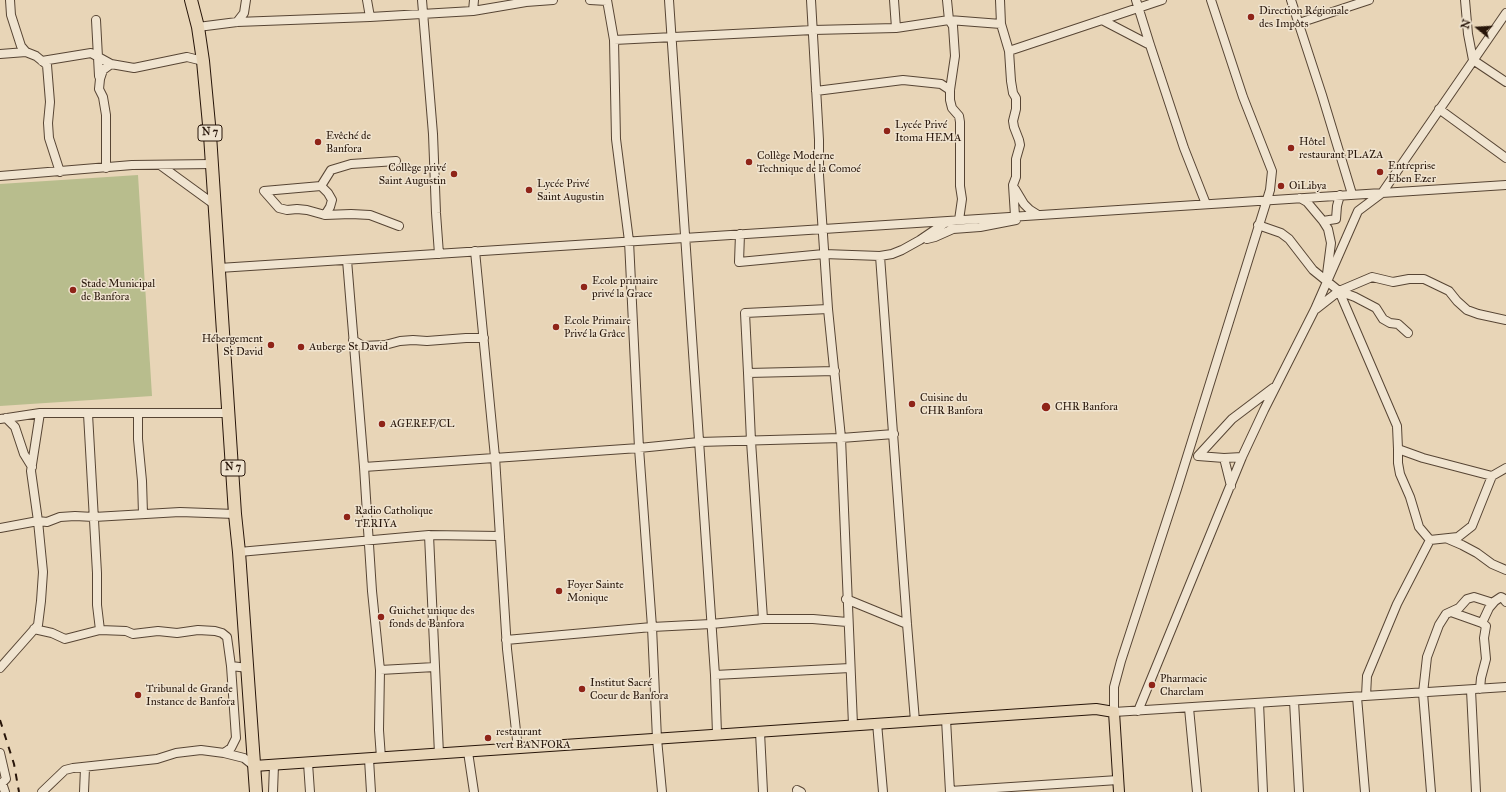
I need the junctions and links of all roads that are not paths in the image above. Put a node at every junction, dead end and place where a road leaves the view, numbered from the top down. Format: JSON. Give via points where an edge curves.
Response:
{"nodes":[{"id":1,"x":2,"y":0,"type":"edge"},
{"id":2,"x":10,"y":0,"type":"edge"},
{"id":3,"x":245,"y":0,"type":"edge"},
{"id":4,"x":368,"y":0,"type":"edge"},
{"id":5,"x":422,"y":0,"type":"edge"},
{"id":6,"x":474,"y":0,"type":"edge"},
{"id":7,"x":553,"y":0,"type":"edge"},
{"id":8,"x":590,"y":0,"type":"edge"},
{"id":9,"x":607,"y":0,"type":"edge"},
{"id":10,"x":669,"y":0,"type":"edge"},
{"id":11,"x":811,"y":0,"type":"edge"},
{"id":12,"x":894,"y":0,"type":"edge"},
{"id":13,"x":947,"y":0,"type":"edge"},
{"id":14,"x":1000,"y":0,"type":"edge"},
{"id":15,"x":1162,"y":0,"type":"edge"},
{"id":16,"x":1211,"y":0,"type":"edge"},
{"id":17,"x":1291,"y":0,"type":"edge"},
{"id":18,"x":1369,"y":0,"type":"edge"},
{"id":19,"x":1465,"y":0,"type":"edge"},
{"id":20,"x":193,"y":1,"type":"edge"},
{"id":21,"x":1138,"y":4,"type":"edge"},
{"id":22,"x":10,"y":9,"type":"junction"},
{"id":23,"x":473,"y":11,"type":"junction"},
{"id":24,"x":1505,"y":14,"type":"edge"},
{"id":25,"x":423,"y":15,"type":"junction"},
{"id":26,"x":370,"y":17,"type":"junction"},
{"id":27,"x":96,"y":20,"type":"dead end"},
{"id":28,"x":949,"y":20,"type":"junction"},
{"id":29,"x":1102,"y":20,"type":"junction"},
{"id":30,"x":237,"y":22,"type":"junction"},
{"id":31,"x":1001,"y":24,"type":"junction"},
{"id":32,"x":1298,"y":24,"type":"junction"},
{"id":33,"x":198,"y":27,"type":"junction"},
{"id":34,"x":896,"y":28,"type":"junction"},
{"id":35,"x":813,"y":30,"type":"junction"},
{"id":36,"x":671,"y":37,"type":"junction"},
{"id":37,"x":614,"y":40,"type":"junction"},
{"id":38,"x":1150,"y":45,"type":"junction"},
{"id":39,"x":1009,"y":51,"type":"junction"},
{"id":40,"x":26,"y":52,"type":"junction"},
{"id":41,"x":0,"y":54,"type":"edge"},
{"id":42,"x":98,"y":56,"type":"junction"},
{"id":43,"x":1473,"y":60,"type":"junction"},
{"id":44,"x":42,"y":61,"type":"junction"},
{"id":45,"x":203,"y":61,"type":"junction"},
{"id":46,"x":111,"y":64,"type":"junction"},
{"id":47,"x":100,"y":79,"type":"junction"},
{"id":48,"x":1506,"y":82,"type":"edge"},
{"id":49,"x":950,"y":90,"type":"junction"},
{"id":50,"x":816,"y":91,"type":"junction"},
{"id":51,"x":1439,"y":109,"type":"junction"},
{"id":52,"x":1506,"y":158,"type":"edge"},
{"id":53,"x":396,"y":161,"type":"dead end"},
{"id":54,"x":160,"y":164,"type":"junction"},
{"id":55,"x":212,"y":164,"type":"junction"},
{"id":56,"x":106,"y":168,"type":"junction"},
{"id":57,"x":60,"y":172,"type":"junction"},
{"id":58,"x":0,"y":176,"type":"edge"},
{"id":59,"x":1506,"y":184,"type":"edge"},
{"id":60,"x":1013,"y":185,"type":"junction"},
{"id":61,"x":321,"y":186,"type":"junction"},
{"id":62,"x":1382,"y":193,"type":"junction"},
{"id":63,"x":1352,"y":194,"type":"junction"},
{"id":64,"x":1340,"y":195,"type":"junction"},
{"id":65,"x":1299,"y":198,"type":"junction"},
{"id":66,"x":1266,"y":200,"type":"junction"},
{"id":67,"x":1206,"y":204,"type":"junction"},
{"id":68,"x":215,"y":205,"type":"junction"},
{"id":69,"x":325,"y":215,"type":"junction"},
{"id":70,"x":1042,"y":215,"type":"junction"},
{"id":71,"x":1015,"y":216,"type":"junction"},
{"id":72,"x":959,"y":220,"type":"junction"},
{"id":73,"x":1323,"y":221,"type":"junction"},
{"id":74,"x":1258,"y":225,"type":"junction"},
{"id":75,"x":399,"y":226,"type":"dead end"},
{"id":76,"x":823,"y":229,"type":"junction"},
{"id":77,"x":740,"y":234,"type":"junction"},
{"id":78,"x":685,"y":238,"type":"junction"},
{"id":79,"x":920,"y":240,"type":"junction"},
{"id":80,"x":629,"y":241,"type":"junction"},
{"id":81,"x":475,"y":251,"type":"junction"},
{"id":82,"x":439,"y":254,"type":"junction"},
{"id":83,"x":824,"y":254,"type":"junction"},
{"id":84,"x":880,"y":256,"type":"junction"},
{"id":85,"x":347,"y":260,"type":"junction"},
{"id":86,"x":219,"y":268,"type":"junction"},
{"id":87,"x":1327,"y":281,"type":"junction"},
{"id":88,"x":1339,"y":292,"type":"junction"},
{"id":89,"x":828,"y":309,"type":"junction"},
{"id":90,"x":1315,"y":309,"type":"junction"},
{"id":91,"x":1506,"y":320,"type":"edge"},
{"id":92,"x":1408,"y":333,"type":"dead end"},
{"id":93,"x":484,"y":338,"type":"junction"},
{"id":94,"x":353,"y":340,"type":"junction"},
{"id":95,"x":835,"y":371,"type":"junction"},
{"id":96,"x":748,"y":373,"type":"junction"},
{"id":97,"x":1275,"y":387,"type":"junction"},
{"id":98,"x":40,"y":413,"type":"junction"},
{"id":99,"x":88,"y":414,"type":"junction"},
{"id":100,"x":138,"y":414,"type":"junction"},
{"id":101,"x":229,"y":414,"type":"junction"},
{"id":102,"x":23,"y":416,"type":"junction"},
{"id":103,"x":3,"y":418,"type":"edge"},
{"id":104,"x":15,"y":427,"type":"junction"},
{"id":105,"x":894,"y":434,"type":"junction"},
{"id":106,"x":841,"y":438,"type":"junction"},
{"id":107,"x":751,"y":441,"type":"junction"},
{"id":108,"x":699,"y":442,"type":"junction"},
{"id":109,"x":639,"y":448,"type":"junction"},
{"id":110,"x":1398,"y":449,"type":"junction"},
{"id":111,"x":1198,"y":456,"type":"junction"},
{"id":112,"x":1242,"y":456,"type":"junction"},
{"id":113,"x":495,"y":457,"type":"junction"},
{"id":114,"x":1186,"y":458,"type":"junction"},
{"id":115,"x":1224,"y":458,"type":"junction"},
{"id":116,"x":32,"y":467,"type":"junction"},
{"id":117,"x":364,"y":467,"type":"junction"},
{"id":118,"x":1506,"y":468,"type":"edge"},
{"id":119,"x":1492,"y":476,"type":"junction"},
{"id":120,"x":1231,"y":486,"type":"junction"},
{"id":121,"x":143,"y":514,"type":"junction"},
{"id":122,"x":235,"y":514,"type":"junction"},
{"id":123,"x":94,"y":517,"type":"junction"},
{"id":124,"x":38,"y":521,"type":"junction"},
{"id":125,"x":0,"y":528,"type":"edge"},
{"id":126,"x":429,"y":535,"type":"junction"},
{"id":127,"x":499,"y":536,"type":"junction"},
{"id":128,"x":1444,"y":537,"type":"junction"},
{"id":129,"x":1430,"y":540,"type":"junction"},
{"id":130,"x":369,"y":542,"type":"junction"},
{"id":131,"x":239,"y":552,"type":"junction"},
{"id":132,"x":1506,"y":570,"type":"edge"},
{"id":133,"x":846,"y":599,"type":"junction"},
{"id":134,"x":1506,"y":602,"type":"edge"},
{"id":135,"x":1493,"y":603,"type":"junction"},
{"id":136,"x":1451,"y":612,"type":"junction"},
{"id":137,"x":763,"y":619,"type":"junction"},
{"id":138,"x":847,"y":622,"type":"junction"},
{"id":139,"x":1482,"y":623,"type":"junction"},
{"id":140,"x":711,"y":624,"type":"junction"},
{"id":141,"x":906,"y":624,"type":"junction"},
{"id":142,"x":652,"y":627,"type":"junction"},
{"id":143,"x":34,"y":629,"type":"junction"},
{"id":144,"x":100,"y":630,"type":"junction"},
{"id":145,"x":506,"y":640,"type":"junction"},
{"id":146,"x":231,"y":666,"type":"junction"},
{"id":147,"x":435,"y":666,"type":"junction"},
{"id":148,"x":0,"y":668,"type":"edge"},
{"id":149,"x":248,"y":668,"type":"junction"},
{"id":150,"x":850,"y":668,"type":"junction"},
{"id":151,"x":380,"y":670,"type":"junction"},
{"id":152,"x":715,"y":675,"type":"junction"},
{"id":153,"x":1506,"y":687,"type":"edge"},
{"id":154,"x":1480,"y":689,"type":"junction"},
{"id":155,"x":1471,"y":690,"type":"junction"},
{"id":156,"x":1423,"y":693,"type":"junction"},
{"id":157,"x":1366,"y":696,"type":"junction"},
{"id":158,"x":1357,"y":697,"type":"junction"},
{"id":159,"x":1294,"y":701,"type":"junction"},
{"id":160,"x":1259,"y":703,"type":"junction"},
{"id":161,"x":1189,"y":708,"type":"junction"},
{"id":162,"x":1138,"y":711,"type":"junction"},
{"id":163,"x":1114,"y":712,"type":"junction"},
{"id":164,"x":946,"y":719,"type":"junction"},
{"id":165,"x":915,"y":721,"type":"junction"},
{"id":166,"x":877,"y":723,"type":"junction"},
{"id":167,"x":852,"y":726,"type":"junction"},
{"id":168,"x":760,"y":732,"type":"junction"},
{"id":169,"x":717,"y":734,"type":"junction"},
{"id":170,"x":657,"y":739,"type":"junction"},
{"id":171,"x":518,"y":749,"type":"junction"},
{"id":172,"x":468,"y":752,"type":"junction"},
{"id":173,"x":0,"y":753,"type":"edge"},
{"id":174,"x":224,"y":753,"type":"junction"},
{"id":175,"x":439,"y":754,"type":"junction"},
{"id":176,"x":381,"y":758,"type":"junction"},
{"id":177,"x":369,"y":759,"type":"junction"},
{"id":178,"x":308,"y":763,"type":"junction"},
{"id":179,"x":274,"y":765,"type":"junction"},
{"id":180,"x":254,"y":766,"type":"junction"},
{"id":181,"x":85,"y":768,"type":"junction"},
{"id":182,"x":1118,"y":780,"type":"junction"},
{"id":183,"x":950,"y":791,"type":"edge"},
{"id":184,"x":5,"y":792,"type":"edge"},
{"id":185,"x":42,"y":792,"type":"edge"},
{"id":186,"x":84,"y":792,"type":"edge"},
{"id":187,"x":256,"y":792,"type":"edge"},
{"id":188,"x":273,"y":792,"type":"edge"},
{"id":189,"x":310,"y":792,"type":"edge"},
{"id":190,"x":371,"y":792,"type":"edge"},
{"id":191,"x":474,"y":792,"type":"edge"},
{"id":192,"x":662,"y":792,"type":"edge"},
{"id":193,"x":763,"y":792,"type":"edge"},
{"id":194,"x":883,"y":792,"type":"edge"},
{"id":195,"x":1119,"y":792,"type":"edge"},
{"id":196,"x":1196,"y":792,"type":"edge"},
{"id":197,"x":1263,"y":792,"type":"edge"},
{"id":198,"x":1299,"y":792,"type":"edge"},
{"id":199,"x":1365,"y":792,"type":"edge"},
{"id":200,"x":1431,"y":792,"type":"edge"},
{"id":201,"x":1476,"y":792,"type":"edge"}],
"edges":[{"from":1,"to":22,"type":"street","via":[[7,9]]},
{"from":2,"to":22,"type":"street"},
{"from":3,"to":30,"type":"street","via":[[244,13]]},
{"from":4,"to":26,"type":"street"},
{"from":5,"to":25,"type":"street"},
{"from":6,"to":23,"type":"street"},
{"from":7,"to":23,"type":"street"},
{"from":8,"to":9,"type":"street"},
{"from":9,"to":37,"type":"street"},
{"from":10,"to":36,"type":"street"},
{"from":11,"to":35,"type":"street"},
{"from":12,"to":34,"type":"street"},
{"from":13,"to":28,"type":"street"},
{"from":14,"to":31,"type":"street"},
{"from":15,"to":21,"type":"street"},
{"from":16,"to":66,"type":"street","via":[[1243,97],[1272,170]]},
{"from":17,"to":32,"type":"street"},
{"from":18,"to":32,"type":"street"},
{"from":19,"to":43,"type":"street"},
{"from":20,"to":33,"type":"highway","number":"N 7"},
{"from":21,"to":29,"type":"street"},
{"from":21,"to":38,"type":"street"},
{"from":22,"to":40,"type":"street","via":[[16,34]]},
{"from":23,"to":25,"type":"street"},
{"from":24,"to":43,"type":"street"},
{"from":25,"to":26,"type":"street"},
{"from":25,"to":82,"type":"street","via":[[433,134]]},
{"from":26,"to":30,"type":"street"},
{"from":27,"to":42,"type":"street"},
{"from":28,"to":31,"type":"street"},
{"from":28,"to":34,"type":"street"},
{"from":28,"to":49,"type":"street","via":[[953,26],[955,56]]},
{"from":29,"to":38,"type":"street"},
{"from":29,"to":39,"type":"street"},
{"from":30,"to":33,"type":"street"},
{"from":31,"to":39,"type":"street"},
{"from":32,"to":63,"type":"street"},
{"from":33,"to":45,"type":"highway","number":"N 7"},
{"from":34,"to":35,"type":"street"},
{"from":35,"to":36,"type":"street"},
{"from":35,"to":50,"type":"street"},
{"from":36,"to":37,"type":"street"},
{"from":36,"to":78,"type":"street"},
{"from":37,"to":80,"type":"street","via":[[616,139]]},
{"from":38,"to":67,"type":"street","via":[[1184,148]]},
{"from":39,"to":60,"type":"street","via":[[1010,81],[1016,98],[1013,121],[1020,145]]},
{"from":40,"to":41,"type":"street"},
{"from":40,"to":44,"type":"street"},
{"from":42,"to":44,"type":"street","via":[[91,53]]},
{"from":42,"to":46,"type":"street"},
{"from":42,"to":47,"type":"street"},
{"from":43,"to":48,"type":"street"},
{"from":43,"to":51,"type":"street"},
{"from":44,"to":57,"type":"street","via":[[47,65],[49,138]]},
{"from":45,"to":46,"type":"street","via":[[187,57],[134,68]]},
{"from":45,"to":55,"type":"highway","number":"N 7"},
{"from":46,"to":47,"type":"street","via":[[103,70]]},
{"from":47,"to":56,"type":"street","via":[[99,89],[106,115]]},
{"from":49,"to":50,"type":"street","via":[[941,84],[903,80]]},
{"from":49,"to":72,"type":"street","via":[[952,108],[959,116],[960,122],[962,199]]},
{"from":50,"to":76,"type":"street"},
{"from":51,"to":52,"type":"street"},
{"from":51,"to":62,"type":"street"},
{"from":53,"to":61,"type":"street","via":[[351,164],[331,170]]},
{"from":54,"to":55,"type":"street"},
{"from":54,"to":56,"type":"street"},
{"from":54,"to":68,"type":"street"},
{"from":55,"to":68,"type":"highway","number":"N 7"},
{"from":56,"to":57,"type":"street"},
{"from":57,"to":58,"type":"street"},
{"from":59,"to":62,"type":"street"},
{"from":60,"to":70,"type":"street","via":[[1024,204]]},
{"from":60,"to":71,"type":"street"},
{"from":61,"to":69,"type":"street","via":[[332,200]]},
{"from":61,"to":69,"type":"street","via":[[264,190],[279,208],[307,210]]},
{"from":62,"to":63,"type":"street"},
{"from":62,"to":87,"type":"street","via":[[1358,211]]},
{"from":63,"to":64,"type":"street"},
{"from":64,"to":65,"type":"street"},
{"from":64,"to":73,"type":"street","via":[[1336,219]]},
{"from":65,"to":66,"type":"street"},
{"from":65,"to":73,"type":"street"},
{"from":66,"to":67,"type":"street"},
{"from":66,"to":74,"type":"street"},
{"from":67,"to":70,"type":"street"},
{"from":68,"to":86,"type":"highway","number":"N 7"},
{"from":69,"to":75,"type":"street","via":[[370,215]]},
{"from":70,"to":71,"type":"street"},
{"from":70,"to":79,"type":"street","via":[[980,227],[953,229]]},
{"from":71,"to":72,"type":"street"},
{"from":72,"to":76,"type":"street"},
{"from":72,"to":79,"type":"street","via":[[945,222]]},
{"from":73,"to":87,"type":"street","via":[[1331,243]]},
{"from":74,"to":87,"type":"street","via":[[1281,232],[1313,270]]},
{"from":74,"to":114,"type":"street"},
{"from":76,"to":77,"type":"street"},
{"from":76,"to":83,"type":"street"},
{"from":77,"to":78,"type":"street"},
{"from":77,"to":83,"type":"street","via":[[738,262]]},
{"from":78,"to":80,"type":"street"},
{"from":78,"to":108,"type":"street"},
{"from":79,"to":84,"type":"street","via":[[892,254]]},
{"from":80,"to":81,"type":"street"},
{"from":80,"to":109,"type":"street"},
{"from":81,"to":82,"type":"street"},
{"from":81,"to":93,"type":"street"},
{"from":82,"to":85,"type":"street"},
{"from":83,"to":84,"type":"street"},
{"from":83,"to":89,"type":"street"},
{"from":84,"to":105,"type":"street"},
{"from":85,"to":86,"type":"street"},
{"from":85,"to":94,"type":"street"},
{"from":86,"to":101,"type":"highway","number":"N 7"},
{"from":87,"to":88,"type":"street"},
{"from":87,"to":90,"type":"street"},
{"from":88,"to":90,"type":"street"},
{"from":88,"to":91,"type":"street","via":[[1372,277],[1393,282],[1424,279],[1449,292],[1467,310]]},
{"from":88,"to":92,"type":"street","via":[[1376,308],[1383,319],[1398,324]]},
{"from":88,"to":110,"type":"street","via":[[1397,426]]},
{"from":89,"to":95,"type":"street"},
{"from":89,"to":96,"type":"street","via":[[745,313]]},
{"from":90,"to":97,"type":"street"},
{"from":93,"to":94,"type":"street","via":[[413,340],[362,346]]},
{"from":93,"to":113,"type":"street"},
{"from":94,"to":117,"type":"street"},
{"from":95,"to":96,"type":"street"},
{"from":95,"to":106,"type":"street"},
{"from":96,"to":107,"type":"street"},
{"from":97,"to":111,"type":"street","via":[[1232,419]]},
{"from":97,"to":112,"type":"street"},
{"from":98,"to":99,"type":"street"},
{"from":98,"to":102,"type":"street"},
{"from":98,"to":116,"type":"street"},
{"from":99,"to":100,"type":"street"},
{"from":99,"to":123,"type":"street"},
{"from":100,"to":101,"type":"street"},
{"from":100,"to":121,"type":"street"},
{"from":101,"to":122,"type":"highway","number":"N 7"},
{"from":102,"to":103,"type":"street"},
{"from":102,"to":104,"type":"street"},
{"from":103,"to":104,"type":"street"},
{"from":104,"to":116,"type":"street","via":[[24,454]]},
{"from":105,"to":106,"type":"street"},
{"from":105,"to":141,"type":"street"},
{"from":106,"to":107,"type":"street"},
{"from":106,"to":133,"type":"street"},
{"from":107,"to":108,"type":"street"},
{"from":107,"to":137,"type":"street"},
{"from":108,"to":109,"type":"street"},
{"from":108,"to":140,"type":"street"},
{"from":109,"to":113,"type":"street"},
{"from":109,"to":142,"type":"street"},
{"from":110,"to":119,"type":"street"},
{"from":110,"to":129,"type":"street","via":[[1400,474],[1419,527]]},
{"from":111,"to":114,"type":"street"},
{"from":111,"to":115,"type":"street"},
{"from":112,"to":115,"type":"street"},
{"from":112,"to":120,"type":"street"},
{"from":113,"to":117,"type":"street"},
{"from":113,"to":127,"type":"street"},
{"from":114,"to":163,"type":"street","via":[[1121,661],[1114,687]]},
{"from":115,"to":120,"type":"street"},
{"from":116,"to":124,"type":"street"},
{"from":117,"to":130,"type":"street"},
{"from":118,"to":119,"type":"street"},
{"from":119,"to":128,"type":"street","via":[[1472,526],[1458,537]]},
{"from":120,"to":162,"type":"street"},
{"from":121,"to":122,"type":"street"},
{"from":121,"to":123,"type":"street"},
{"from":122,"to":131,"type":"highway","number":"N 7"},
{"from":123,"to":124,"type":"street","via":[[60,517],[47,522]]},
{"from":123,"to":144,"type":"street"},
{"from":124,"to":125,"type":"street"},
{"from":124,"to":143,"type":"street","via":[[43,572],[38,625]]},
{"from":126,"to":127,"type":"street"},
{"from":126,"to":130,"type":"street"},
{"from":126,"to":147,"type":"street"},
{"from":127,"to":145,"type":"street"},
{"from":128,"to":129,"type":"street"},
{"from":128,"to":132,"type":"street"},
{"from":129,"to":157,"type":"street","via":[[1397,604],[1367,676]]},
{"from":130,"to":131,"type":"street"},
{"from":130,"to":151,"type":"street"},
{"from":131,"to":149,"type":"highway","number":"N 7"},
{"from":133,"to":138,"type":"street"},
{"from":133,"to":141,"type":"street"},
{"from":134,"to":135,"type":"street","via":[[1501,597]]},
{"from":135,"to":136,"type":"street","via":[[1474,597]]},
{"from":135,"to":139,"type":"street"},
{"from":136,"to":139,"type":"street"},
{"from":136,"to":156,"type":"street","via":[[1446,614],[1439,625],[1427,657]]},
{"from":137,"to":138,"type":"street"},
{"from":137,"to":140,"type":"street"},
{"from":138,"to":150,"type":"street"},
{"from":139,"to":154,"type":"street","via":[[1486,626],[1486,659]]},
{"from":140,"to":142,"type":"street"},
{"from":140,"to":152,"type":"street"},
{"from":141,"to":165,"type":"street"},
{"from":142,"to":145,"type":"street"},
{"from":142,"to":170,"type":"street"},
{"from":143,"to":144,"type":"street","via":[[64,639]]},
{"from":143,"to":148,"type":"street"},
{"from":144,"to":146,"type":"street","via":[[126,631],[133,634],[158,631],[177,634],[198,630],[215,631],[227,637]]},
{"from":145,"to":171,"type":"street"},
{"from":146,"to":149,"type":"street"},
{"from":146,"to":174,"type":"street","via":[[236,738]]},
{"from":147,"to":151,"type":"street"},
{"from":147,"to":175,"type":"street"},
{"from":149,"to":180,"type":"highway","number":"N 7"},
{"from":150,"to":152,"type":"street"},
{"from":150,"to":167,"type":"street"},
{"from":151,"to":176,"type":"street"},
{"from":152,"to":169,"type":"street"},
{"from":153,"to":154,"type":"street"},
{"from":154,"to":155,"type":"street"},
{"from":155,"to":156,"type":"street"},
{"from":155,"to":201,"type":"street"},
{"from":156,"to":157,"type":"street"},
{"from":156,"to":200,"type":"street"},
{"from":157,"to":158,"type":"street"},
{"from":158,"to":159,"type":"street"},
{"from":158,"to":199,"type":"street"},
{"from":159,"to":160,"type":"street"},
{"from":159,"to":198,"type":"street"},
{"from":160,"to":161,"type":"street"},
{"from":160,"to":197,"type":"street"},
{"from":161,"to":162,"type":"street"},
{"from":161,"to":196,"type":"street"},
{"from":162,"to":163,"type":"street"},
{"from":163,"to":164,"type":"main road","via":[[1096,709]]},
{"from":163,"to":182,"type":"main road"},
{"from":164,"to":165,"type":"main road"},
{"from":164,"to":183,"type":"street"},
{"from":165,"to":166,"type":"main road"},
{"from":166,"to":167,"type":"main road"},
{"from":166,"to":194,"type":"street"},
{"from":167,"to":168,"type":"main road"},
{"from":168,"to":169,"type":"main road"},
{"from":168,"to":193,"type":"street"},
{"from":169,"to":170,"type":"main road"},
{"from":170,"to":171,"type":"main road"},
{"from":170,"to":192,"type":"street"},
{"from":171,"to":172,"type":"main road"},
{"from":172,"to":175,"type":"main road"},
{"from":172,"to":191,"type":"street"},
{"from":173,"to":184,"type":"street","via":[[6,779],[2,783]]},
{"from":174,"to":180,"type":"street","via":[[244,758]]},
{"from":174,"to":181,"type":"street","via":[[201,750],[176,753],[157,759]]},
{"from":175,"to":176,"type":"main road"},
{"from":176,"to":177,"type":"main road"},
{"from":177,"to":178,"type":"main road"},
{"from":177,"to":190,"type":"street"},
{"from":178,"to":179,"type":"main road"},
{"from":178,"to":189,"type":"street"},
{"from":179,"to":180,"type":"main road"},
{"from":179,"to":188,"type":"street"},
{"from":180,"to":187,"type":"highway","number":"N 7"},
{"from":181,"to":185,"type":"street","via":[[65,770]]},
{"from":181,"to":186,"type":"street"},
{"from":182,"to":183,"type":"street"},
{"from":182,"to":195,"type":"main road"}]}
